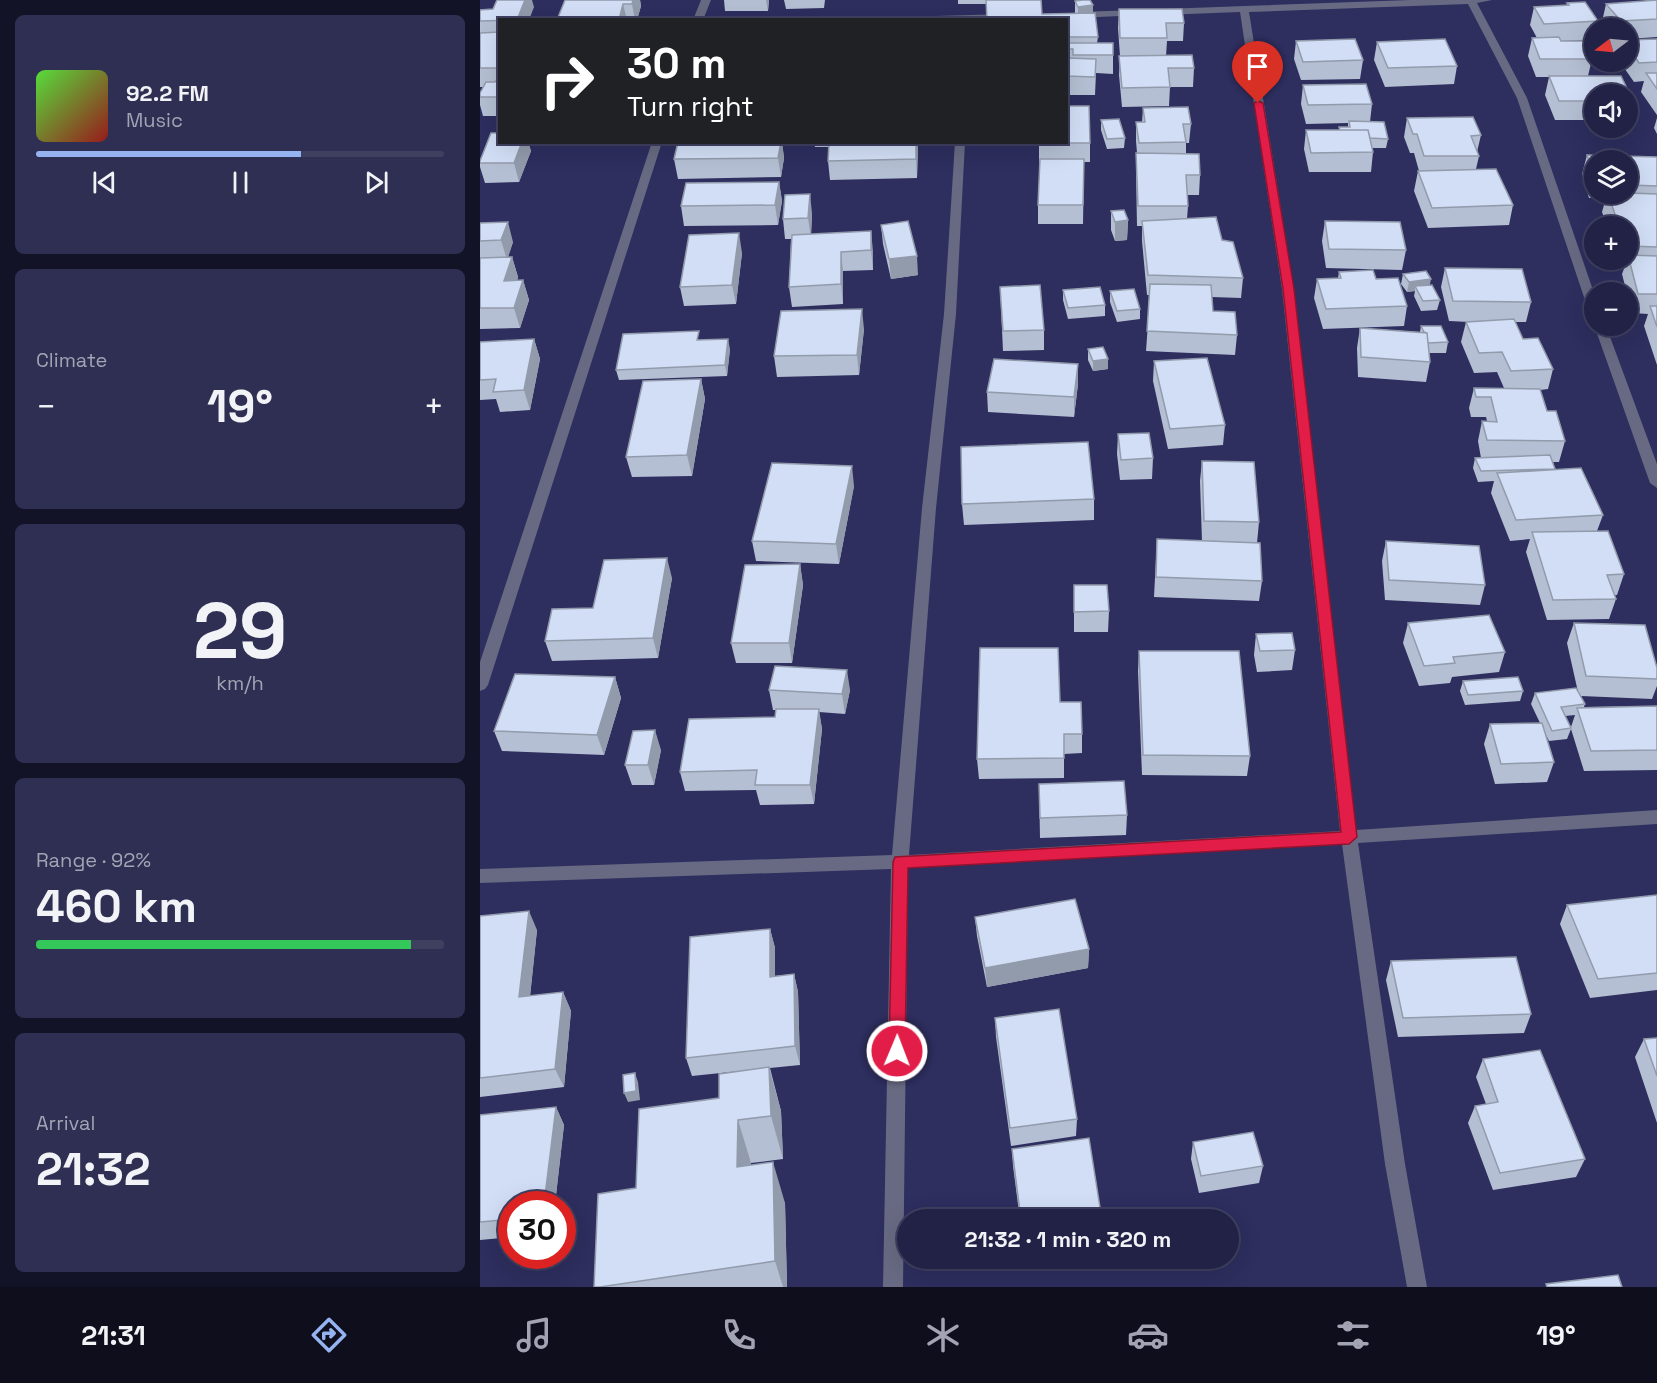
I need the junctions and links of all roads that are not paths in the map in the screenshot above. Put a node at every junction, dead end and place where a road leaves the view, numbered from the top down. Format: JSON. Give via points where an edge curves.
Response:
{"nodes":[{"id":1,"x":706,"y":0,"type":"edge"},
{"id":2,"x":1487,"y":0,"type":"edge"},
{"id":3,"x":1471,"y":2,"type":"junction"},
{"id":4,"x":1244,"y":10,"type":"junction"},
{"id":5,"x":1064,"y":15,"type":"edge"},
{"id":6,"x":1018,"y":16,"type":"edge"},
{"id":7,"x":699,"y":18,"type":"edge"},
{"id":8,"x":985,"y":18,"type":"edge"},
{"id":9,"x":656,"y":144,"type":"edge"},
{"id":10,"x":960,"y":144,"type":"edge"},
{"id":11,"x":1585,"y":282,"type":"edge"},
{"id":12,"x":1604,"y":336,"type":"edge"},
{"id":13,"x":1657,"y":483,"type":"edge"},
{"id":14,"x":480,"y":686,"type":"edge"},
{"id":15,"x":1657,"y":817,"type":"edge"},
{"id":16,"x":1349,"y":837,"type":"junction"},
{"id":17,"x":900,"y":862,"type":"junction"},
{"id":18,"x":480,"y":876,"type":"edge"},
{"id":19,"x":893,"y":1287,"type":"edge"},
{"id":20,"x":1417,"y":1287,"type":"edge"}],
"edges":[{"from":1,"to":7,"type":"street"},
{"from":2,"to":3,"type":"street"},
{"from":3,"to":4,"type":"street"},
{"from":3,"to":11,"type":"street","via":[[1522,98]]},
{"from":4,"to":5,"type":"street"},
{"from":4,"to":16,"type":"street","via":[[1288,289]]},
{"from":6,"to":8,"type":"street"},
{"from":9,"to":14,"type":"street"},
{"from":10,"to":17,"type":"street","via":[[950,314],[928,508]]},
{"from":12,"to":13,"type":"street"},
{"from":15,"to":16,"type":"street"},
{"from":16,"to":17,"type":"street"},
{"from":16,"to":20,"type":"street","via":[[1395,1164]]},
{"from":17,"to":18,"type":"street"},
{"from":17,"to":19,"type":"street"}]}
